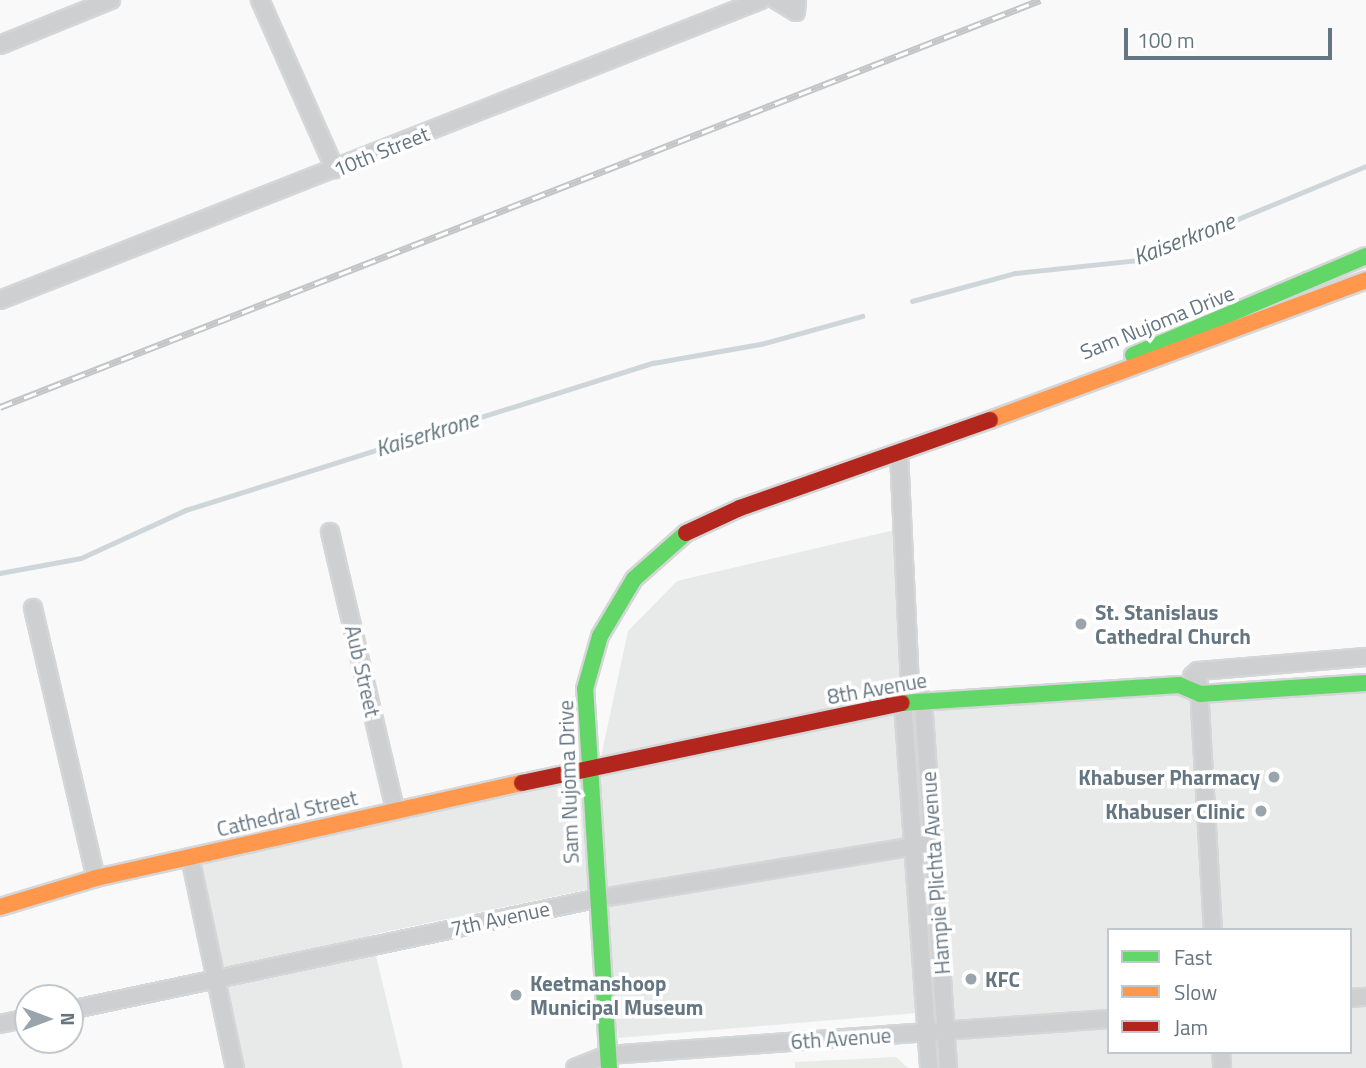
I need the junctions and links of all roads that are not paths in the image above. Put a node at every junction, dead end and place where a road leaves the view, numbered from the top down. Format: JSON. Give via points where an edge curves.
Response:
{"nodes":[{"id":1,"x":111,"y":0,"type":"edge"},
{"id":2,"x":260,"y":0,"type":"edge"},
{"id":3,"x":761,"y":0,"type":"edge"},
{"id":4,"x":776,"y":0,"type":"edge"},
{"id":5,"x":797,"y":0,"type":"edge"},
{"id":6,"x":0,"y":45,"type":"edge"},
{"id":7,"x":335,"y":169,"type":"junction"},
{"id":8,"x":1366,"y":256,"type":"edge"},
{"id":9,"x":1366,"y":280,"type":"edge"},
{"id":10,"x":0,"y":300,"type":"edge"},
{"id":11,"x":964,"y":428,"type":"junction"},
{"id":12,"x":899,"y":453,"type":"junction"},
{"id":13,"x":330,"y":532,"type":"dead end"},
{"id":14,"x":33,"y":608,"type":"dead end"},
{"id":15,"x":1366,"y":657,"type":"edge"},
{"id":16,"x":1198,"y":671,"type":"junction"},
{"id":17,"x":1366,"y":682,"type":"edge"},
{"id":18,"x":910,"y":683,"type":"junction"},
{"id":19,"x":1179,"y":685,"type":"junction"},
{"id":20,"x":1200,"y":694,"type":"junction"},
{"id":21,"x":923,"y":700,"type":"junction"},
{"id":22,"x":903,"y":703,"type":"junction"},
{"id":23,"x":587,"y":768,"type":"junction"},
{"id":24,"x":395,"y":810,"type":"junction"},
{"id":25,"x":933,"y":843,"type":"junction"},
{"id":26,"x":914,"y":846,"type":"junction"},
{"id":27,"x":190,"y":857,"type":"junction"},
{"id":28,"x":96,"y":878,"type":"junction"},
{"id":29,"x":595,"y":899,"type":"junction"},
{"id":30,"x":0,"y":907,"type":"edge"},
{"id":31,"x":1213,"y":928,"type":"edge"},
{"id":32,"x":215,"y":980,"type":"junction"},
{"id":33,"x":84,"y":1007,"type":"edge"},
{"id":34,"x":1107,"y":1019,"type":"edge"},
{"id":35,"x":945,"y":1030,"type":"junction"},
{"id":36,"x":926,"y":1032,"type":"junction"},
{"id":37,"x":608,"y":1062,"type":"edge"},
{"id":38,"x":235,"y":1068,"type":"edge"},
{"id":39,"x":575,"y":1068,"type":"edge"},
{"id":40,"x":929,"y":1068,"type":"edge"},
{"id":41,"x":948,"y":1068,"type":"edge"}],
"edges":[{"from":1,"to":6,"type":"street"},
{"from":2,"to":7,"type":"street"},
{"from":3,"to":7,"type":"street","name":"10th Street"},
{"from":4,"to":5,"type":"street","via":[[796,12]]},
{"from":7,"to":10,"type":"street","name":"10th Street"},
{"from":8,"to":11,"type":"main road","name":"Sam Nujoma Drive"},
{"from":9,"to":11,"type":"main road","name":"Sam Nujoma Drive","via":[[1160,360]]},
{"from":11,"to":12,"type":"main road","name":"Sam Nujoma Drive"},
{"from":12,"to":18,"type":"street","name":"Hampie Plichta Avenue"},
{"from":12,"to":23,"type":"main road","name":"Sam Nujoma Drive","via":[[740,509],[685,534],[634,579],[612,612],[591,662],[584,717]]},
{"from":13,"to":24,"type":"street","name":"Aub Street"},
{"from":14,"to":28,"type":"street"},
{"from":15,"to":16,"type":"street"},
{"from":16,"to":19,"type":"street"},
{"from":16,"to":20,"type":"street"},
{"from":17,"to":20,"type":"main road","name":"8th Avenue"},
{"from":18,"to":21,"type":"street"},
{"from":18,"to":22,"type":"street","name":"Hampie Plichta Avenue"},
{"from":19,"to":20,"type":"main road","name":"8th Avenue"},
{"from":19,"to":21,"type":"main road","name":"8th Avenue"},
{"from":20,"to":31,"type":"street"},
{"from":21,"to":22,"type":"main road","name":"8th Avenue"},
{"from":21,"to":25,"type":"street","name":"Hampie Plichta Avenue"},
{"from":22,"to":23,"type":"main road","name":"8th Avenue"},
{"from":22,"to":26,"type":"street","name":"Hampie Plichta Avenue"},
{"from":23,"to":24,"type":"main road","name":"Cathedral Street"},
{"from":23,"to":29,"type":"main road","name":"Sam Nujoma Drive"},
{"from":24,"to":27,"type":"main road","name":"Cathedral Street"},
{"from":25,"to":26,"type":"street","name":"7th Avenue"},
{"from":25,"to":35,"type":"street","name":"Hampie Plichta Avenue"},
{"from":26,"to":29,"type":"street","name":"7th Avenue"},
{"from":26,"to":36,"type":"street","name":"Hampie Plichta Avenue"},
{"from":27,"to":28,"type":"main road","name":"Cathedral Street"},
{"from":27,"to":32,"type":"street"},
{"from":28,"to":30,"type":"main road","name":"Cathedral Street"},
{"from":29,"to":32,"type":"street","name":"7th Avenue"},
{"from":29,"to":37,"type":"main road","name":"Sam Nujoma Drive"},
{"from":32,"to":33,"type":"street","name":"7th Avenue"},
{"from":32,"to":38,"type":"street"},
{"from":34,"to":35,"type":"street","name":"6th Avenue"},
{"from":35,"to":36,"type":"street","name":"6th Avenue"},
{"from":35,"to":41,"type":"street","name":"Hampie Plichta Avenue"},
{"from":36,"to":37,"type":"street","name":"6th Avenue"},
{"from":36,"to":40,"type":"street","name":"Hampie Plichta Avenue"},
{"from":37,"to":39,"type":"street","name":"6th Avenue"}]}
